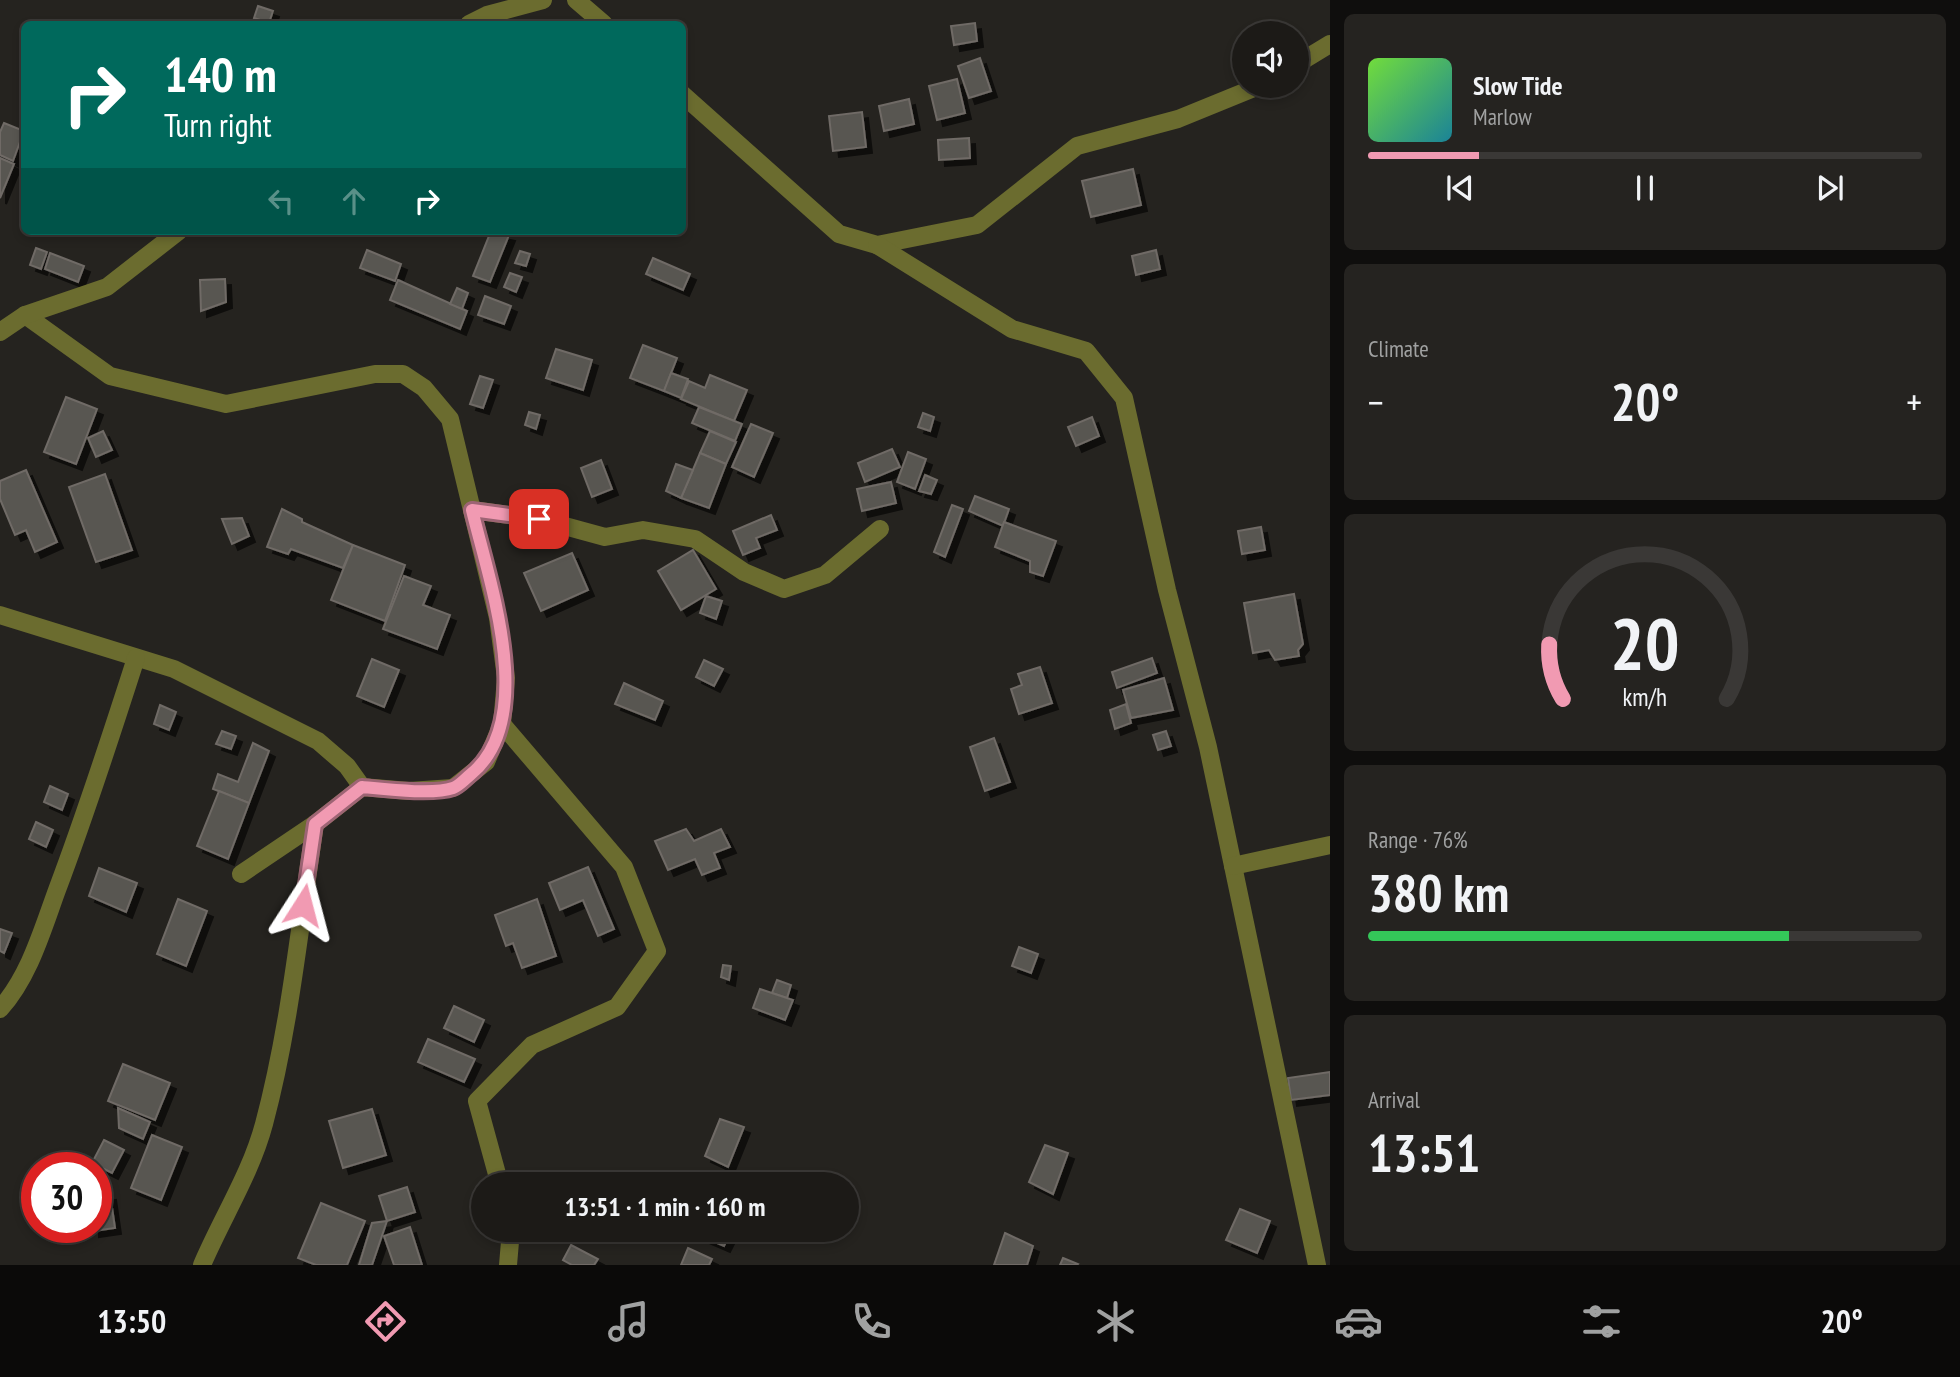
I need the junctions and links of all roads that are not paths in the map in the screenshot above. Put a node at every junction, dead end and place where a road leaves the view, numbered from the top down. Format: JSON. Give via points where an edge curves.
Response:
{"nodes":[{"id":1,"x":543,"y":0,"type":"edge"},
{"id":2,"x":576,"y":0,"type":"edge"},
{"id":3,"x":475,"y":21,"type":"edge"},
{"id":4,"x":600,"y":21,"type":"edge"},
{"id":5,"x":1330,"y":44,"type":"edge"},
{"id":6,"x":1309,"y":57,"type":"edge"},
{"id":7,"x":686,"y":98,"type":"edge"},
{"id":8,"x":1234,"y":98,"type":"edge"},
{"id":9,"x":173,"y":235,"type":"edge"},
{"id":10,"x":877,"y":245,"type":"junction"},
{"id":11,"x":24,"y":314,"type":"junction"},
{"id":12,"x":0,"y":332,"type":"edge"},
{"id":13,"x":472,"y":510,"type":"junction"},
{"id":14,"x":880,"y":528,"type":"dead end"},
{"id":15,"x":0,"y":615,"type":"edge"},
{"id":16,"x":136,"y":658,"type":"junction"},
{"id":17,"x":502,"y":724,"type":"junction"},
{"id":18,"x":362,"y":787,"type":"junction"},
{"id":19,"x":315,"y":824,"type":"junction"},
{"id":20,"x":1330,"y":845,"type":"edge"},
{"id":21,"x":1233,"y":866,"type":"junction"},
{"id":22,"x":241,"y":874,"type":"dead end"},
{"id":23,"x":0,"y":1009,"type":"edge"},
{"id":24,"x":496,"y":1172,"type":"edge"},
{"id":25,"x":509,"y":1242,"type":"edge"},
{"id":26,"x":202,"y":1265,"type":"edge"},
{"id":27,"x":508,"y":1265,"type":"edge"},
{"id":28,"x":1317,"y":1265,"type":"edge"}],
"edges":[{"from":1,"to":3,"type":"street"},
{"from":2,"to":4,"type":"street"},
{"from":5,"to":6,"type":"street"},
{"from":7,"to":10,"type":"street","via":[[839,234]]},
{"from":8,"to":10,"type":"street","via":[[1178,119],[1077,146],[978,225]]},
{"from":9,"to":11,"type":"street","via":[[107,287]]},
{"from":10,"to":21,"type":"street","via":[[1012,329],[1086,351],[1124,398]]},
{"from":11,"to":12,"type":"street"},
{"from":11,"to":13,"type":"street","via":[[110,376],[226,404],[375,374],[403,374],[424,388],[450,419]]},
{"from":13,"to":14,"type":"street","via":[[539,519],[605,537],[643,530],[695,539],[744,572],[784,589],[825,575]]},
{"from":13,"to":17,"type":"street","via":[[498,618],[506,678]]},
{"from":15,"to":16,"type":"street"},
{"from":16,"to":18,"type":"street","via":[[174,669],[318,741]]},
{"from":16,"to":23,"type":"street","via":[[51,908],[18,990]]},
{"from":17,"to":18,"type":"street","via":[[486,762],[453,788]]},
{"from":17,"to":24,"type":"street","via":[[624,867],[657,951],[617,1007],[532,1045],[477,1101]]},
{"from":18,"to":19,"type":"street"},
{"from":19,"to":22,"type":"street"},
{"from":19,"to":26,"type":"street","via":[[264,1126]]},
{"from":20,"to":21,"type":"street"},
{"from":21,"to":28,"type":"street"},
{"from":25,"to":27,"type":"street"}]}
